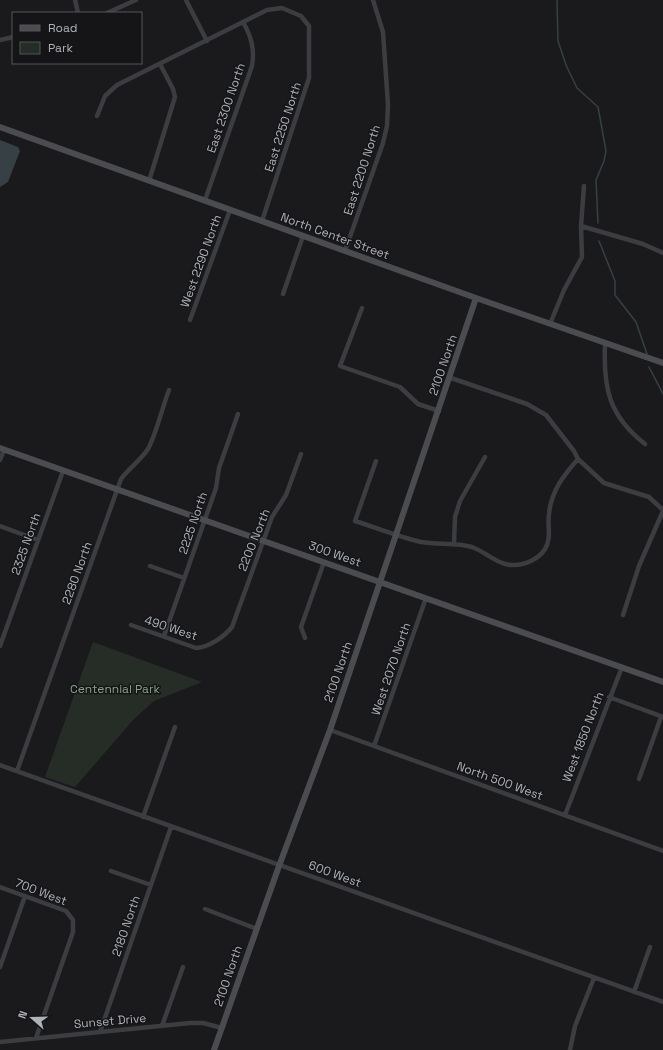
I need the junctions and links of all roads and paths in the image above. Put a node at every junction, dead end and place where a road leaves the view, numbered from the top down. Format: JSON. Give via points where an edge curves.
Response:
{"nodes":[{"id":1,"x":75,"y":0,"type":"edge"},
{"id":2,"x":136,"y":0,"type":"edge"},
{"id":3,"x":186,"y":0,"type":"edge"},
{"id":4,"x":373,"y":0,"type":"edge"},
{"id":5,"x":78,"y":12,"type":"edge"},
{"id":6,"x":109,"y":12,"type":"edge"},
{"id":7,"x":243,"y":22,"type":"junction"},
{"id":8,"x":12,"y":37,"type":"edge"},
{"id":9,"x":0,"y":40,"type":"edge"},
{"id":10,"x":206,"y":41,"type":"junction"},
{"id":11,"x":160,"y":64,"type":"junction"},
{"id":12,"x":97,"y":116,"type":"dead end"},
{"id":13,"x":0,"y":127,"type":"edge"},
{"id":14,"x":149,"y":180,"type":"junction"},
{"id":15,"x":584,"y":186,"type":"dead end"},
{"id":16,"x":204,"y":200,"type":"junction"},
{"id":17,"x":230,"y":210,"type":"junction"},
{"id":18,"x":262,"y":221,"type":"junction"},
{"id":19,"x":581,"y":226,"type":"junction"},
{"id":20,"x":303,"y":236,"type":"junction"},
{"id":21,"x":345,"y":251,"type":"junction"},
{"id":22,"x":663,"y":253,"type":"edge"},
{"id":23,"x":283,"y":294,"type":"dead end"},
{"id":24,"x":476,"y":298,"type":"junction"},
{"id":25,"x":362,"y":308,"type":"dead end"},
{"id":26,"x":190,"y":320,"type":"dead end"},
{"id":27,"x":550,"y":324,"type":"junction"},
{"id":28,"x":605,"y":344,"type":"junction"},
{"id":29,"x":663,"y":363,"type":"edge"},
{"id":30,"x":451,"y":378,"type":"junction"},
{"id":31,"x":169,"y":390,"type":"dead end"},
{"id":32,"x":439,"y":411,"type":"junction"},
{"id":33,"x":238,"y":414,"type":"dead end"},
{"id":34,"x":645,"y":444,"type":"dead end"},
{"id":35,"x":2,"y":449,"type":"edge"},
{"id":36,"x":301,"y":454,"type":"dead end"},
{"id":37,"x":485,"y":457,"type":"dead end"},
{"id":38,"x":578,"y":459,"type":"junction"},
{"id":39,"x":0,"y":460,"type":"edge"},
{"id":40,"x":376,"y":461,"type":"dead end"},
{"id":41,"x":63,"y":470,"type":"junction"},
{"id":42,"x":117,"y":490,"type":"junction"},
{"id":43,"x":663,"y":510,"type":"edge"},
{"id":44,"x":204,"y":521,"type":"junction"},
{"id":45,"x":0,"y":526,"type":"edge"},
{"id":46,"x":395,"y":535,"type":"junction"},
{"id":47,"x":38,"y":540,"type":"junction"},
{"id":48,"x":263,"y":541,"type":"junction"},
{"id":49,"x":454,"y":543,"type":"junction"},
{"id":50,"x":324,"y":562,"type":"junction"},
{"id":51,"x":150,"y":566,"type":"dead end"},
{"id":52,"x":184,"y":578,"type":"junction"},
{"id":53,"x":380,"y":581,"type":"junction"},
{"id":54,"x":426,"y":598,"type":"junction"},
{"id":55,"x":623,"y":615,"type":"dead end"},
{"id":56,"x":131,"y":625,"type":"dead end"},
{"id":57,"x":226,"y":634,"type":"joint"},
{"id":58,"x":164,"y":636,"type":"junction"},
{"id":59,"x":305,"y":638,"type":"dead end"},
{"id":60,"x":0,"y":646,"type":"edge"},
{"id":61,"x":622,"y":667,"type":"junction"},
{"id":62,"x":663,"y":682,"type":"edge"},
{"id":63,"x":609,"y":697,"type":"junction"},
{"id":64,"x":662,"y":717,"type":"edge"},
{"id":65,"x":176,"y":727,"type":"dead end"},
{"id":66,"x":330,"y":730,"type":"junction"},
{"id":67,"x":374,"y":746,"type":"junction"},
{"id":68,"x":0,"y":765,"type":"edge"},
{"id":69,"x":16,"y":771,"type":"junction"},
{"id":70,"x":639,"y":779,"type":"dead end"},
{"id":71,"x":565,"y":815,"type":"junction"},
{"id":72,"x":142,"y":817,"type":"junction"},
{"id":73,"x":171,"y":827,"type":"junction"},
{"id":74,"x":663,"y":851,"type":"edge"},
{"id":75,"x":279,"y":866,"type":"junction"},
{"id":76,"x":111,"y":871,"type":"dead end"},
{"id":77,"x":151,"y":885,"type":"junction"},
{"id":78,"x":0,"y":887,"type":"edge"},
{"id":79,"x":24,"y":896,"type":"junction"},
{"id":80,"x":205,"y":910,"type":"dead end"},
{"id":81,"x":257,"y":929,"type":"junction"},
{"id":82,"x":650,"y":947,"type":"dead end"},
{"id":83,"x":0,"y":949,"type":"edge"},
{"id":84,"x":6,"y":951,"type":"junction"},
{"id":85,"x":0,"y":967,"type":"edge"},
{"id":86,"x":183,"y":967,"type":"dead end"},
{"id":87,"x":594,"y":978,"type":"junction"},
{"id":88,"x":634,"y":992,"type":"junction"},
{"id":89,"x":663,"y":1002,"type":"edge"},
{"id":90,"x":162,"y":1026,"type":"junction"},
{"id":91,"x":222,"y":1028,"type":"junction"},
{"id":92,"x":100,"y":1032,"type":"junction"},
{"id":93,"x":36,"y":1038,"type":"junction"},
{"id":94,"x":0,"y":1042,"type":"edge"},
{"id":95,"x":214,"y":1050,"type":"edge"},
{"id":96,"x":570,"y":1050,"type":"edge"}],
"edges":[{"from":1,"to":5,"type":"street"},
{"from":2,"to":6,"type":"street"},
{"from":3,"to":10,"type":"street"},
{"from":4,"to":21,"type":"street","name":"East 2200 North","via":[[384,32],[387,126],[384,143]]},
{"from":7,"to":10,"type":"street"},
{"from":7,"to":16,"type":"street","name":"East 2300 North","via":[[250,34],[253,47],[252,66]]},
{"from":7,"to":18,"type":"street","name":"East 2250 North","via":[[276,7],[301,16],[309,26],[309,78]]},
{"from":8,"to":9,"type":"street"},
{"from":10,"to":11,"type":"street"},
{"from":11,"to":12,"type":"street","via":[[110,90]]},
{"from":11,"to":14,"type":"street","via":[[176,97]]},
{"from":13,"to":14,"type":"street","name":"North Center Street"},
{"from":14,"to":16,"type":"street","name":"North Center Street"},
{"from":15,"to":19,"type":"street"},
{"from":16,"to":17,"type":"street","name":"North Center Street"},
{"from":17,"to":18,"type":"street","name":"North Center Street"},
{"from":17,"to":26,"type":"street","name":"West 2290 North"},
{"from":18,"to":20,"type":"street","name":"North Center Street"},
{"from":19,"to":22,"type":"street","via":[[643,244]]},
{"from":19,"to":27,"type":"street","via":[[582,257]]},
{"from":20,"to":21,"type":"street","name":"North Center Street"},
{"from":20,"to":23,"type":"street"},
{"from":21,"to":24,"type":"street","name":"North Center Street"},
{"from":24,"to":27,"type":"street","name":"North Center Street"},
{"from":24,"to":30,"type":"street","name":"2100 North"},
{"from":25,"to":32,"type":"street","via":[[340,366],[400,387],[418,404]]},
{"from":27,"to":28,"type":"street","name":"North Center Street"},
{"from":28,"to":29,"type":"street","name":"North Center Street"},
{"from":28,"to":34,"type":"street","via":[[605,382],[616,413],[630,432]]},
{"from":30,"to":32,"type":"street","name":"2100 North"},
{"from":30,"to":38,"type":"street","via":[[527,404],[546,415]]},
{"from":31,"to":42,"type":"street","name":"2280 North","via":[[148,447],[138,462],[126,472]]},
{"from":32,"to":46,"type":"street","name":"2100 North"},
{"from":33,"to":44,"type":"street","name":"2225 North"},
{"from":35,"to":39,"type":"street"},
{"from":35,"to":41,"type":"street","name":"300 West"},
{"from":36,"to":48,"type":"street","name":"2200 North","via":[[286,495],[272,517]]},
{"from":37,"to":49,"type":"street","via":[[460,501],[455,517]]},
{"from":38,"to":43,"type":"street","via":[[604,483],[649,498]]},
{"from":38,"to":49,"type":"street","via":[[563,476],[551,502],[548,515],[548,542],[544,551],[524,564],[512,566],[472,547]]},
{"from":40,"to":46,"type":"street","via":[[355,521]]},
{"from":41,"to":42,"type":"street","name":"300 West"},
{"from":41,"to":47,"type":"street","name":"2325 North"},
{"from":42,"to":44,"type":"street","name":"300 West"},
{"from":42,"to":69,"type":"street","name":"2280 North"},
{"from":43,"to":55,"type":"street","via":[[639,566]]},
{"from":44,"to":48,"type":"street","name":"300 West"},
{"from":44,"to":52,"type":"street","name":"2225 North"},
{"from":45,"to":47,"type":"street"},
{"from":46,"to":49,"type":"street","via":[[422,542]]},
{"from":46,"to":53,"type":"street","name":"2100 North"},
{"from":47,"to":60,"type":"street","name":"2325 North"},
{"from":48,"to":50,"type":"street","name":"300 West"},
{"from":48,"to":57,"type":"street","name":"2200 North","via":[[232,627]]},
{"from":50,"to":53,"type":"street","name":"300 West"},
{"from":50,"to":59,"type":"street","via":[[301,627]]},
{"from":51,"to":52,"type":"street"},
{"from":52,"to":58,"type":"street","name":"2225 North"},
{"from":53,"to":54,"type":"street","name":"300 West"},
{"from":53,"to":66,"type":"street","name":"2100 North"},
{"from":54,"to":61,"type":"street","name":"300 West"},
{"from":54,"to":67,"type":"street","name":"West 2070 North"},
{"from":56,"to":58,"type":"street","name":"490 West"},
{"from":57,"to":58,"type":"street","name":"490 West","via":[[196,648]]},
{"from":61,"to":62,"type":"street","name":"300 West"},
{"from":61,"to":63,"type":"street","name":"West 1850 North"},
{"from":63,"to":64,"type":"street"},
{"from":63,"to":71,"type":"street","name":"West 1850 North"},
{"from":64,"to":70,"type":"street"},
{"from":65,"to":72,"type":"street"},
{"from":66,"to":67,"type":"street","name":"North 500 West"},
{"from":66,"to":75,"type":"street","name":"2100 North"},
{"from":67,"to":71,"type":"street","name":"North 500 West"},
{"from":68,"to":69,"type":"street","name":"600 West"},
{"from":69,"to":72,"type":"street","name":"600 West"},
{"from":71,"to":74,"type":"street","name":"North 500 West"},
{"from":72,"to":73,"type":"street","name":"600 West"},
{"from":73,"to":75,"type":"street","name":"600 West"},
{"from":73,"to":77,"type":"street","name":"2180 North"},
{"from":75,"to":81,"type":"street","name":"2100 North"},
{"from":75,"to":87,"type":"street","name":"600 West"},
{"from":76,"to":77,"type":"street"},
{"from":77,"to":92,"type":"street","name":"2180 North"},
{"from":78,"to":79,"type":"street","name":"700 West"},
{"from":79,"to":84,"type":"street"},
{"from":79,"to":93,"type":"street","name":"700 West","via":[[66,911],[73,920],[73,932]]},
{"from":80,"to":81,"type":"street"},
{"from":81,"to":91,"type":"street","name":"2100 North"},
{"from":82,"to":88,"type":"street"},
{"from":83,"to":84,"type":"street"},
{"from":84,"to":85,"type":"street"},
{"from":86,"to":90,"type":"street"},
{"from":87,"to":88,"type":"street","name":"600 West"},
{"from":87,"to":96,"type":"street","via":[[575,1026]]},
{"from":88,"to":89,"type":"street","name":"600 West"},
{"from":90,"to":91,"type":"street","name":"Sunset Drive","via":[[203,1023]]},
{"from":90,"to":92,"type":"street","name":"Sunset Drive"},
{"from":91,"to":95,"type":"street","name":"2100 North"},
{"from":92,"to":93,"type":"street","name":"Sunset Drive"},
{"from":93,"to":94,"type":"street","name":"Sunset Drive"}]}
